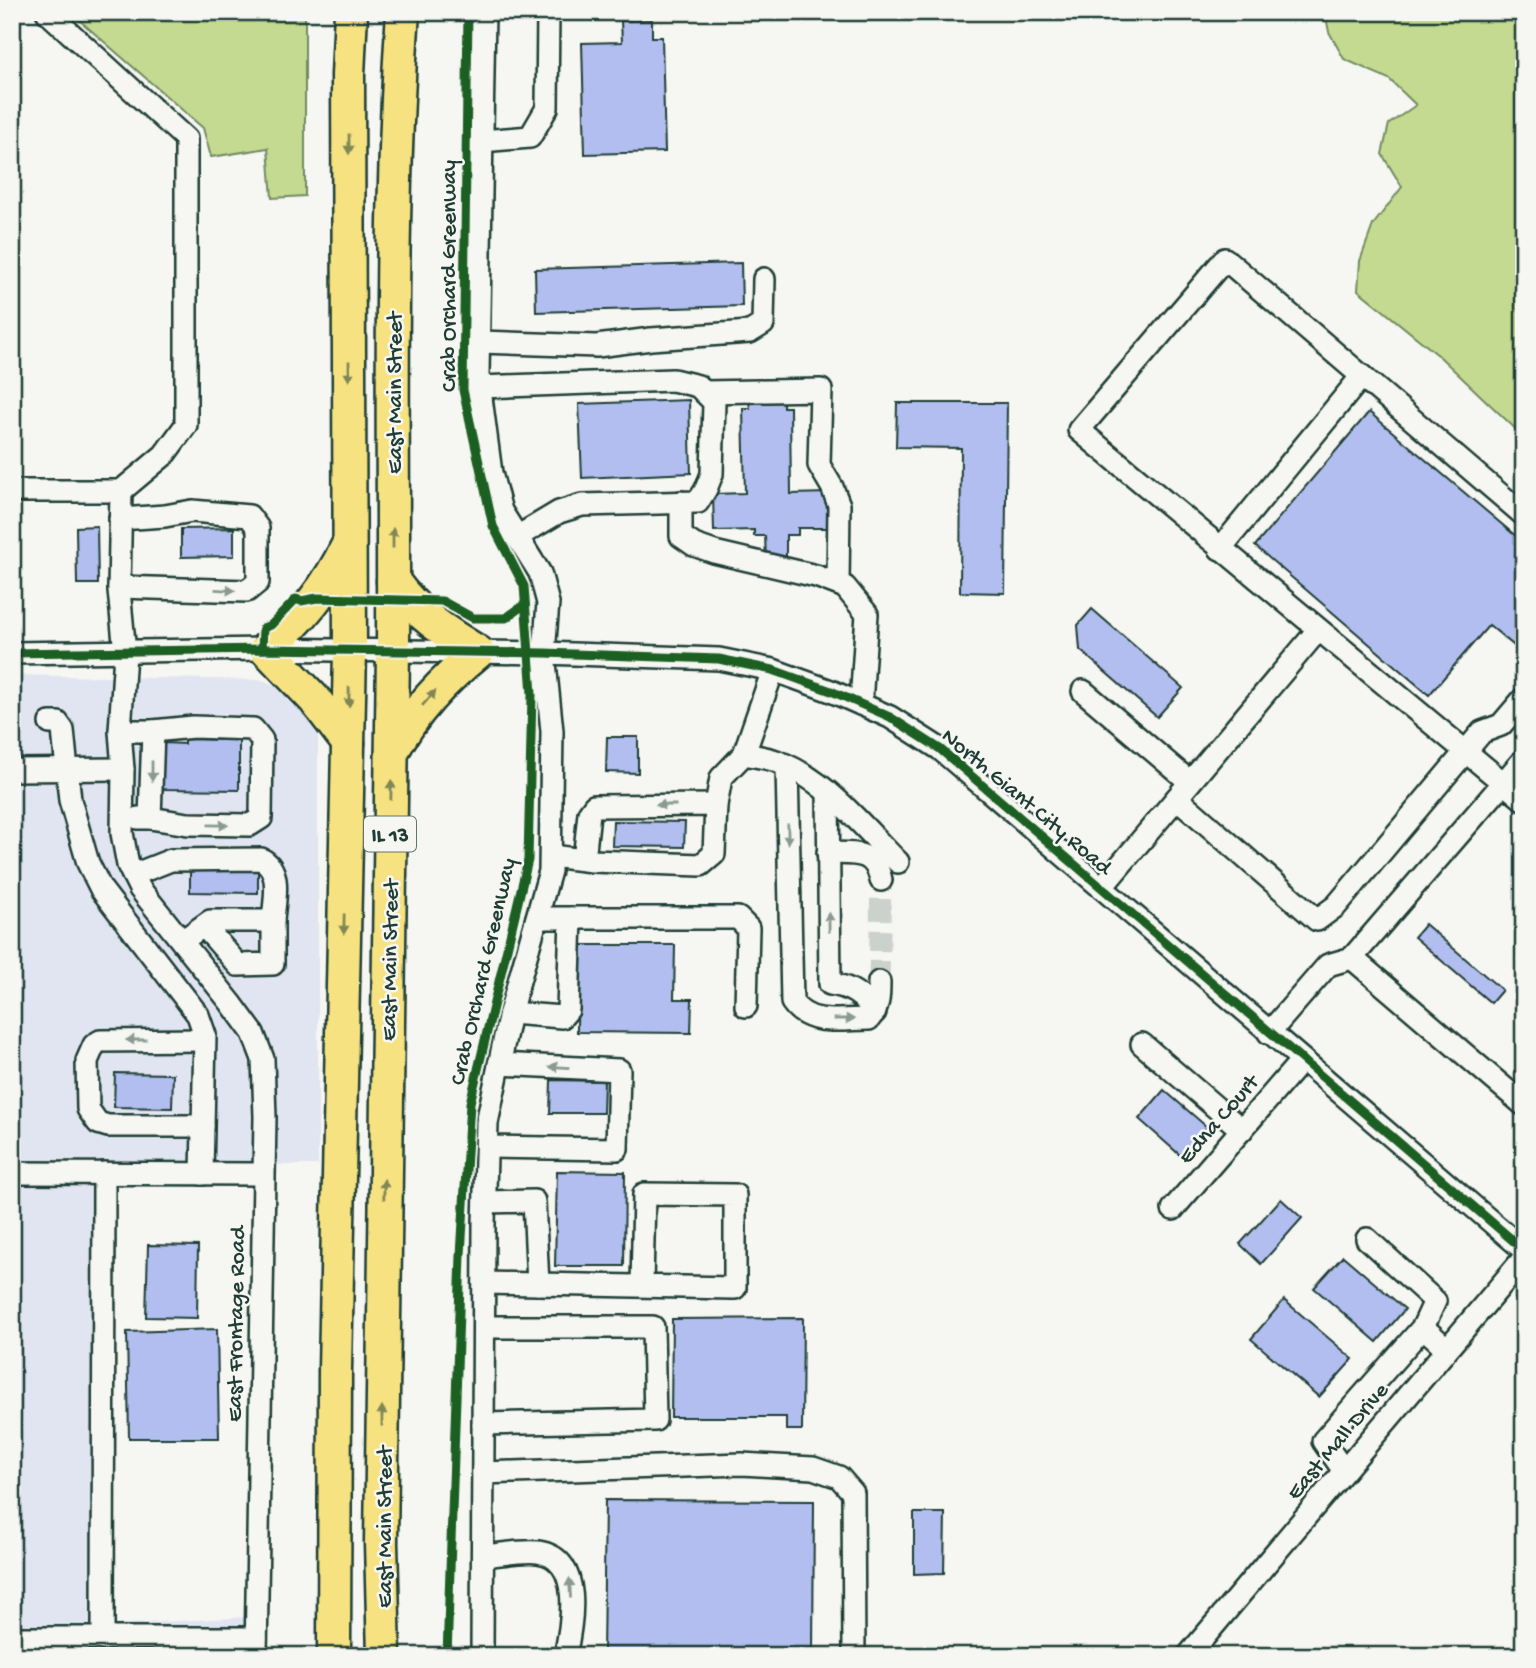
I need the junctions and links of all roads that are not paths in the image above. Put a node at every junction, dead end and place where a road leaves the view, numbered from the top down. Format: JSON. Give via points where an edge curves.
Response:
{"nodes":[{"id":1,"x":47,"y":12,"type":"edge"},
{"id":2,"x":351,"y":12,"type":"edge"},
{"id":3,"x":403,"y":12,"type":"edge"},
{"id":4,"x":484,"y":12,"type":"edge"},
{"id":5,"x":548,"y":12,"type":"edge"},
{"id":6,"x":481,"y":141,"type":"junction"},
{"id":7,"x":764,"y":279,"type":"dead end"},
{"id":8,"x":479,"y":342,"type":"junction"},
{"id":9,"x":1362,"y":376,"type":"junction"},
{"id":10,"x":480,"y":387,"type":"junction"},
{"id":11,"x":704,"y":392,"type":"junction"},
{"id":12,"x":12,"y":491,"type":"edge"},
{"id":13,"x":121,"y":491,"type":"junction"},
{"id":14,"x":681,"y":502,"type":"junction"},
{"id":15,"x":1524,"y":516,"type":"edge"},
{"id":16,"x":120,"y":519,"type":"junction"},
{"id":17,"x":517,"y":537,"type":"junction"},
{"id":18,"x":349,"y":544,"type":"junction"},
{"id":19,"x":1220,"y":548,"type":"junction"},
{"id":20,"x":393,"y":581,"type":"junction"},
{"id":21,"x":838,"y":584,"type":"junction"},
{"id":22,"x":119,"y":587,"type":"junction"},
{"id":23,"x":1318,"y":630,"type":"junction"},
{"id":24,"x":266,"y":649,"type":"junction"},
{"id":25,"x":350,"y":650,"type":"junction"},
{"id":26,"x":393,"y":650,"type":"junction"},
{"id":27,"x":478,"y":652,"type":"junction"},
{"id":28,"x":12,"y":653,"type":"edge"},
{"id":29,"x":125,"y":653,"type":"junction"},
{"id":30,"x":544,"y":653,"type":"junction"},
{"id":31,"x":773,"y":670,"type":"junction"},
{"id":32,"x":1083,"y":691,"type":"dead end"},
{"id":33,"x":1524,"y":698,"type":"edge"},
{"id":34,"x":861,"y":704,"type":"junction"},
{"id":35,"x":50,"y":723,"type":"dead end"},
{"id":36,"x":120,"y":731,"type":"junction"},
{"id":37,"x":153,"y":731,"type":"junction"},
{"id":38,"x":348,"y":743,"type":"junction"},
{"id":39,"x":1464,"y":751,"type":"junction"},
{"id":40,"x":391,"y":753,"type":"junction"},
{"id":41,"x":744,"y":754,"type":"junction"},
{"id":42,"x":1524,"y":759,"type":"edge"},
{"id":43,"x":787,"y":766,"type":"junction"},
{"id":44,"x":12,"y":769,"type":"edge"},
{"id":45,"x":68,"y":769,"type":"junction"},
{"id":46,"x":123,"y":769,"type":"junction"},
{"id":47,"x":1504,"y":783,"type":"junction"},
{"id":48,"x":1183,"y":790,"type":"junction"},
{"id":49,"x":828,"y":792,"type":"junction"},
{"id":50,"x":1524,"y":800,"type":"edge"},
{"id":51,"x":716,"y":805,"type":"junction"},
{"id":52,"x":150,"y":814,"type":"junction"},
{"id":53,"x":122,"y":818,"type":"junction"},
{"id":54,"x":828,"y":853,"type":"junction"},
{"id":55,"x":551,"y":856,"type":"junction"},
{"id":56,"x":584,"y":860,"type":"junction"},
{"id":57,"x":898,"y":862,"type":"dead end"},
{"id":58,"x":133,"y":875,"type":"junction"},
{"id":59,"x":881,"y":880,"type":"tunnel mouth"},
{"id":60,"x":1102,"y":887,"type":"junction"},
{"id":61,"x":537,"y":918,"type":"junction"},
{"id":62,"x":571,"y":918,"type":"junction"},
{"id":63,"x":273,"y":921,"type":"junction"},
{"id":64,"x":204,"y":926,"type":"junction"},
{"id":65,"x":182,"y":942,"type":"junction"},
{"id":66,"x":1352,"y":958,"type":"junction"},
{"id":67,"x":879,"y":982,"type":"tunnel mouth"},
{"id":68,"x":746,"y":1006,"type":"dead end"},
{"id":69,"x":875,"y":1012,"type":"junction"},
{"id":70,"x":510,"y":1013,"type":"junction"},
{"id":71,"x":1269,"y":1033,"type":"junction"},
{"id":72,"x":204,"y":1040,"type":"junction"},
{"id":73,"x":1142,"y":1044,"type":"dead end"},
{"id":74,"x":1301,"y":1061,"type":"junction"},
{"id":75,"x":499,"y":1064,"type":"junction"},
{"id":76,"x":1524,"y":1105,"type":"edge"},
{"id":77,"x":203,"y":1126,"type":"junction"},
{"id":78,"x":1242,"y":1130,"type":"junction"},
{"id":79,"x":487,"y":1147,"type":"junction"},
{"id":80,"x":12,"y":1173,"type":"edge"},
{"id":81,"x":104,"y":1173,"type":"junction"},
{"id":82,"x":202,"y":1174,"type":"junction"},
{"id":83,"x":262,"y":1174,"type":"junction"},
{"id":84,"x":485,"y":1202,"type":"junction"},
{"id":85,"x":1172,"y":1209,"type":"dead end"},
{"id":86,"x":1367,"y":1239,"type":"dead end"},
{"id":87,"x":1524,"y":1250,"type":"edge"},
{"id":88,"x":1524,"y":1258,"type":"edge"},
{"id":89,"x":484,"y":1283,"type":"junction"},
{"id":90,"x":538,"y":1283,"type":"junction"},
{"id":91,"x":642,"y":1286,"type":"junction"},
{"id":92,"x":484,"y":1327,"type":"junction"},
{"id":93,"x":1423,"y":1327,"type":"junction"},
{"id":94,"x":1447,"y":1349,"type":"junction"},
{"id":95,"x":483,"y":1424,"type":"junction"},
{"id":96,"x":1344,"y":1471,"type":"junction"},
{"id":97,"x":483,"y":1474,"type":"junction"},
{"id":98,"x":483,"y":1556,"type":"junction"},
{"id":99,"x":12,"y":1638,"type":"edge"},
{"id":100,"x":103,"y":1639,"type":"junction"},
{"id":101,"x":256,"y":1647,"type":"edge"},
{"id":102,"x":334,"y":1656,"type":"edge"},
{"id":103,"x":384,"y":1656,"type":"edge"},
{"id":104,"x":482,"y":1656,"type":"edge"},
{"id":105,"x":565,"y":1656,"type":"edge"},
{"id":106,"x":854,"y":1656,"type":"edge"},
{"id":107,"x":1188,"y":1656,"type":"edge"}],
"edges":[{"from":1,"to":13,"type":"street","via":[[186,139],[186,425],[164,455]]},
{"from":2,"to":18,"type":"highway","name":"East Main Street","number":"IL 13","one_way":true},
{"from":20,"to":3,"type":"highway","name":"East Main Street","number":"IL 13","one_way":true,"via":[[393,307]]},
{"from":4,"to":6,"type":"street"},
{"from":5,"to":6,"type":"street","via":[[547,108],[530,137]]},
{"from":6,"to":8,"type":"street"},
{"from":7,"to":8,"type":"street","via":[[763,324],[750,332],[597,346]]},
{"from":8,"to":10,"type":"street"},
{"from":9,"to":15,"type":"street"},
{"from":9,"to":19,"type":"street"},
{"from":9,"to":19,"type":"street","via":[[1225,258],[1079,430]]},
{"from":10,"to":11,"type":"street","via":[[673,380]]},
{"from":10,"to":17,"type":"street","via":[[491,473],[501,511]]},
{"from":11,"to":14,"type":"street","via":[[714,402],[712,474],[698,502]]},
{"from":11,"to":21,"type":"street","via":[[821,390],[819,465],[839,505]]},
{"from":12,"to":13,"type":"street"},
{"from":13,"to":16,"type":"street","name":"East Frontage Road"},
{"from":14,"to":17,"type":"street","via":[[582,505],[559,512]]},
{"from":14,"to":21,"type":"street","via":[[681,536],[694,545]]},
{"from":16,"to":22,"type":"street","name":"East Frontage Road"},
{"from":22,"to":16,"type":"street","one_way":true,"via":[[247,591],[258,582],[258,528],[249,516],[192,511]]},
{"from":17,"to":30,"type":"street","via":[[540,573],[548,603]]},
{"from":18,"to":24,"type":"highway","via":[[306,612]]},
{"from":18,"to":25,"type":"highway","name":"East Main Street","number":"IL 13"},
{"from":19,"to":23,"type":"street"},
{"from":20,"to":26,"type":"highway","name":"East Main Street","number":"IL 13"},
{"from":20,"to":27,"type":"highway","via":[[439,629]]},
{"from":21,"to":34,"type":"street","via":[[867,614]]},
{"from":22,"to":29,"type":"street","name":"East Frontage Road"},
{"from":23,"to":39,"type":"street"},
{"from":23,"to":48,"type":"street"},
{"from":24,"to":25,"type":"street","name":"North Giant City Road"},
{"from":24,"to":29,"type":"street","name":"North Giant City Road"},
{"from":24,"to":38,"type":"highway"},
{"from":25,"to":26,"type":"street","name":"North Giant City Road"},
{"from":25,"to":38,"type":"highway","name":"East Main Street","number":"IL 13","one_way":true},
{"from":26,"to":27,"type":"street","name":"North Giant City Road"},
{"from":26,"to":40,"type":"highway","name":"East Main Street","number":"IL 13"},
{"from":27,"to":30,"type":"street","name":"North Giant City Road"},
{"from":40,"to":27,"type":"highway","one_way":true,"via":[[426,700]]},
{"from":28,"to":29,"type":"street","name":"North Giant City Road"},
{"from":29,"to":36,"type":"street","name":"East Frontage Road"},
{"from":30,"to":31,"type":"street","name":"North Giant City Road","via":[[719,659]]},
{"from":30,"to":55,"type":"street","via":[[552,731]]},
{"from":31,"to":34,"type":"street","name":"North Giant City Road"},
{"from":31,"to":41,"type":"street"},
{"from":32,"to":48,"type":"street"},
{"from":33,"to":39,"type":"street","via":[[1501,724],[1482,732]]},
{"from":34,"to":60,"type":"street","name":"North Giant City Road","via":[[940,749]]},
{"from":35,"to":45,"type":"street","via":[[58,723],[63,730]]},
{"from":36,"to":37,"type":"street"},
{"from":36,"to":46,"type":"street","name":"East Frontage Road"},
{"from":37,"to":52,"type":"street","one_way":true},
{"from":52,"to":37,"type":"street","one_way":true,"via":[[188,824],[250,825],[261,818],[262,740],[253,729]]},
{"from":38,"to":102,"type":"highway","name":"East Main Street","number":"IL 13","one_way":true,"via":[[335,1355]]},
{"from":39,"to":47,"type":"street"},
{"from":39,"to":48,"type":"street","via":[[1336,906],[1317,919]]},
{"from":103,"to":40,"type":"highway","name":"East Main Street","number":"IL 13","one_way":true,"via":[[384,1203]]},
{"from":41,"to":43,"type":"street"},
{"from":41,"to":51,"type":"street","via":[[721,778]]},
{"from":42,"to":47,"type":"street"},
{"from":43,"to":49,"type":"street"},
{"from":43,"to":69,"type":"street","one_way":true,"via":[[792,1002],[799,1013],[810,1018],[869,1019]]},
{"from":44,"to":45,"type":"street"},
{"from":45,"to":46,"type":"street"},
{"from":45,"to":72,"type":"street","via":[[70,800],[88,863],[101,889],[198,1015]]},
{"from":46,"to":53,"type":"street","name":"East Frontage Road"},
{"from":47,"to":50,"type":"street"},
{"from":47,"to":66,"type":"street"},
{"from":48,"to":60,"type":"street"},
{"from":49,"to":54,"type":"street"},
{"from":49,"to":57,"type":"street"},
{"from":51,"to":56,"type":"street","one_way":true,"via":[[594,806],[589,813]]},
{"from":51,"to":56,"type":"street","via":[[714,854],[701,866]]},
{"from":52,"to":53,"type":"street"},
{"from":53,"to":58,"type":"street","name":"East Frontage Road"},
{"from":54,"to":59,"type":"street","via":[[861,854],[878,866]]},
{"from":69,"to":54,"type":"street","one_way":true,"via":[[851,990],[830,984]]},
{"from":55,"to":56,"type":"street"},
{"from":55,"to":61,"type":"street"},
{"from":58,"to":63,"type":"street","via":[[172,860],[261,859],[275,877]]},
{"from":58,"to":65,"type":"street","name":"East Frontage Road"},
{"from":60,"to":71,"type":"street","name":"North Giant City Road"},
{"from":61,"to":62,"type":"street"},
{"from":61,"to":70,"type":"street"},
{"from":62,"to":68,"type":"street","via":[[738,918],[748,928]]},
{"from":62,"to":70,"type":"street","via":[[568,1010],[562,1017]]},
{"from":63,"to":64,"type":"street","via":[[210,921]]},
{"from":63,"to":64,"type":"street","via":[[273,964],[238,965]]},
{"from":64,"to":65,"type":"street"},
{"from":65,"to":83,"type":"street","name":"East Frontage Road","via":[[253,1033],[263,1059]]},
{"from":66,"to":71,"type":"street","via":[[1328,965]]},
{"from":66,"to":76,"type":"street"},
{"from":67,"to":69,"type":"street"},
{"from":70,"to":75,"type":"street"},
{"from":71,"to":74,"type":"street","name":"North Giant City Road"},
{"from":72,"to":77,"type":"street"},
{"from":72,"to":77,"type":"street","one_way":true,"via":[[100,1041],[87,1061],[88,1109],[98,1123]]},
{"from":73,"to":78,"type":"street"},
{"from":74,"to":78,"type":"street","name":"Edna Court"},
{"from":74,"to":87,"type":"street","name":"North Giant City Road"},
{"from":75,"to":79,"type":"street"},
{"from":79,"to":75,"type":"street","one_way":true,"via":[[617,1149],[619,1070]]},
{"from":77,"to":82,"type":"street"},
{"from":78,"to":85,"type":"street","name":"Edna Court"},
{"from":79,"to":84,"type":"street"},
{"from":80,"to":81,"type":"street"},
{"from":81,"to":82,"type":"street"},
{"from":81,"to":100,"type":"street"},
{"from":82,"to":83,"type":"street"},
{"from":83,"to":101,"type":"street","name":"East Frontage Road"},
{"from":84,"to":89,"type":"street"},
{"from":84,"to":90,"type":"street","via":[[534,1201]]},
{"from":86,"to":93,"type":"street","via":[[1435,1301]]},
{"from":88,"to":94,"type":"street","name":"East Mall Drive"},
{"from":89,"to":90,"type":"street"},
{"from":89,"to":92,"type":"street"},
{"from":90,"to":91,"type":"street"},
{"from":91,"to":91,"type":"street","via":[[735,1288],[735,1195],[644,1194]]},
{"from":92,"to":95,"type":"street"},
{"from":92,"to":95,"type":"street","via":[[653,1327],[654,1420]]},
{"from":93,"to":94,"type":"street"},
{"from":93,"to":96,"type":"street","via":[[1323,1441]]},
{"from":94,"to":96,"type":"street","name":"East Mall Drive"},
{"from":95,"to":97,"type":"street"},
{"from":96,"to":107,"type":"street","name":"East Mall Drive"},
{"from":97,"to":98,"type":"street"},
{"from":97,"to":106,"type":"street","via":[[743,1464],[813,1468],[839,1477],[853,1493]]},
{"from":98,"to":104,"type":"street"},
{"from":105,"to":98,"type":"street","one_way":true,"via":[[570,1633],[566,1569],[555,1557],[538,1552]]},
{"from":99,"to":100,"type":"street"},
{"from":100,"to":101,"type":"street","via":[[189,1639]]}]}
